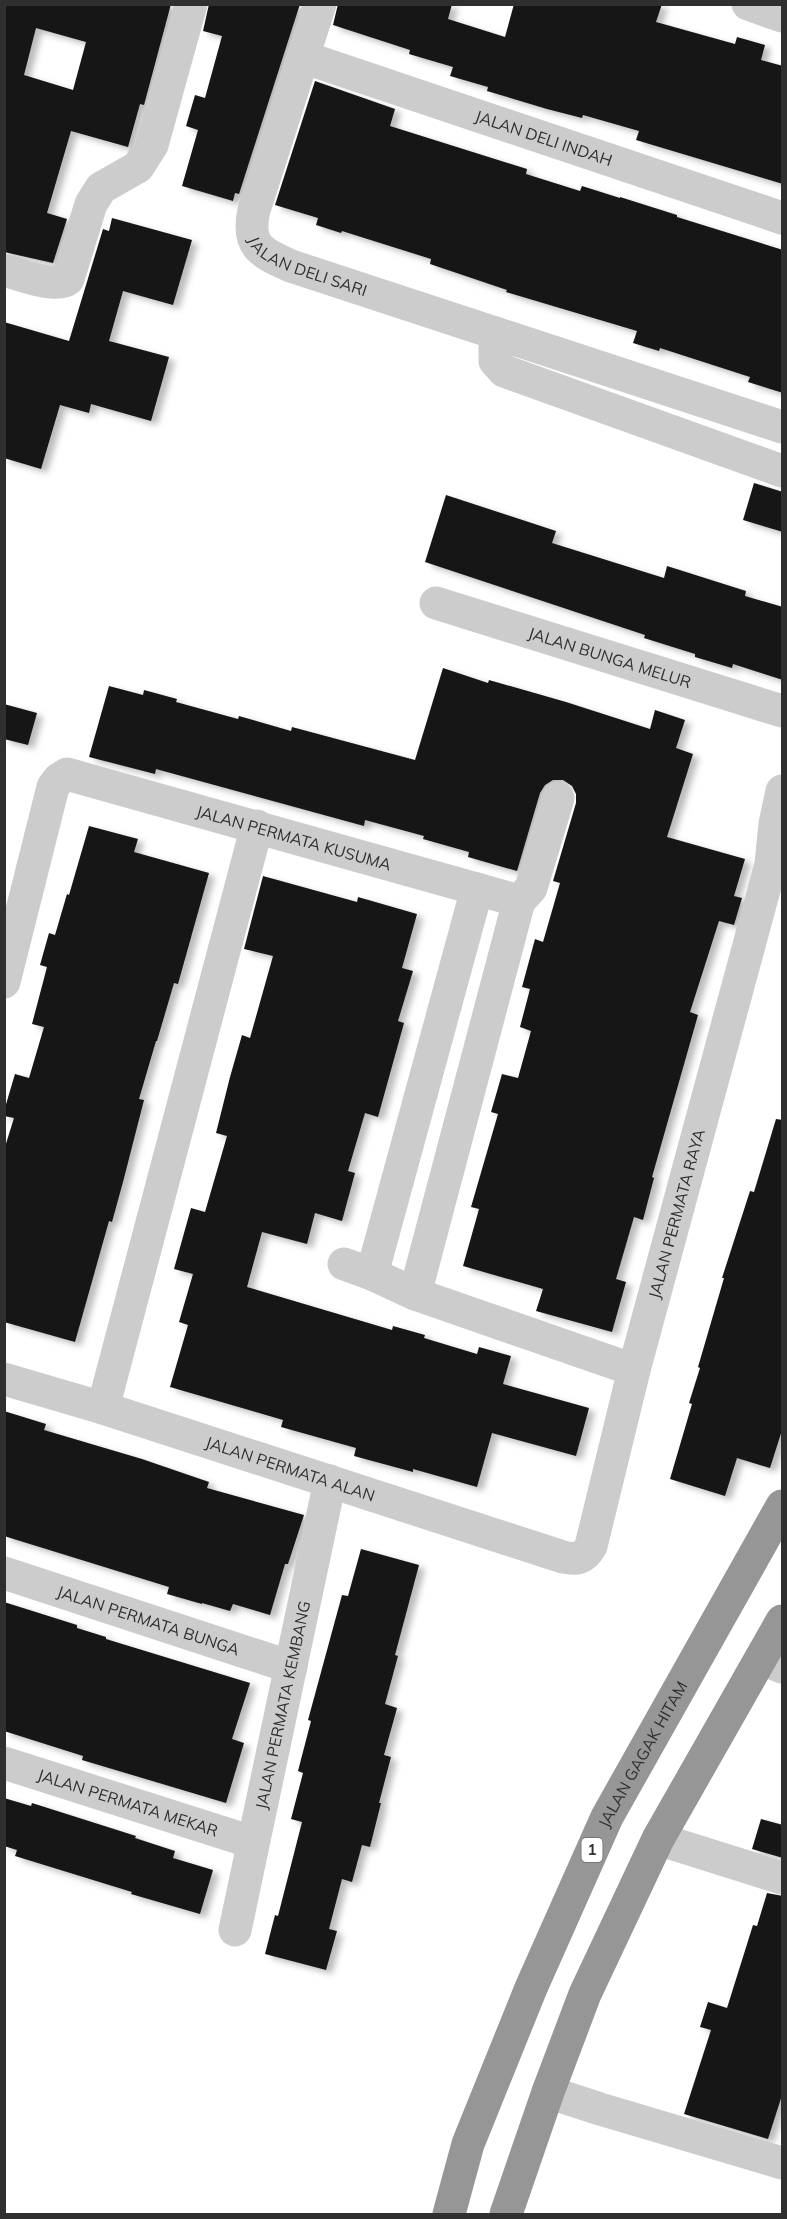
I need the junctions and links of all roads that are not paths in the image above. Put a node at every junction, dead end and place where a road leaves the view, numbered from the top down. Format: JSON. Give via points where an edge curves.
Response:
{"nodes":[{"id":1,"x":191,"y":4,"type":"edge"},
{"id":2,"x":320,"y":4,"type":"edge"},
{"id":3,"x":748,"y":4,"type":"edge"},
{"id":4,"x":783,"y":16,"type":"edge"},
{"id":5,"x":303,"y":57,"type":"junction"},
{"id":6,"x":783,"y":218,"type":"edge"},
{"id":7,"x":4,"y":270,"type":"edge"},
{"id":8,"x":495,"y":333,"type":"junction"},
{"id":9,"x":783,"y":427,"type":"edge"},
{"id":10,"x":783,"y":471,"type":"edge"},
{"id":11,"x":436,"y":603,"type":"dead end"},
{"id":12,"x":783,"y":711,"type":"edge"},
{"id":13,"x":783,"y":791,"type":"edge"},
{"id":14,"x":558,"y":798,"type":"dead end"},
{"id":15,"x":257,"y":826,"type":"junction"},
{"id":16,"x":777,"y":856,"type":"edge"},
{"id":17,"x":477,"y":889,"type":"junction"},
{"id":18,"x":519,"y":902,"type":"junction"},
{"id":19,"x":4,"y":982,"type":"edge"},
{"id":20,"x":415,"y":1294,"type":"junction"},
{"id":21,"x":634,"y":1370,"type":"junction"},
{"id":22,"x":4,"y":1379,"type":"edge"},
{"id":23,"x":103,"y":1408,"type":"junction"},
{"id":24,"x":330,"y":1481,"type":"junction"},
{"id":25,"x":783,"y":1506,"type":"edge"},
{"id":26,"x":577,"y":1559,"type":"joint"},
{"id":27,"x":4,"y":1573,"type":"edge"},
{"id":28,"x":783,"y":1621,"type":"edge"},
{"id":29,"x":772,"y":1662,"type":"edge"},
{"id":30,"x":291,"y":1667,"type":"junction"},
{"id":31,"x":4,"y":1763,"type":"edge"},
{"id":32,"x":658,"y":1839,"type":"junction"},
{"id":33,"x":252,"y":1842,"type":"junction"},
{"id":34,"x":783,"y":1878,"type":"edge"},
{"id":35,"x":235,"y":1930,"type":"dead end"},
{"id":36,"x":548,"y":2092,"type":"junction"},
{"id":37,"x":783,"y":2163,"type":"edge"},
{"id":38,"x":449,"y":2214,"type":"edge"},
{"id":39,"x":506,"y":2214,"type":"edge"}],
"edges":[{"from":1,"to":7,"type":"street","via":[[152,145],[138,167],[101,188],[91,204],[68,279],[56,283]]},
{"from":2,"to":5,"type":"street","name":"JALAN DELI SARI"},
{"from":3,"to":4,"type":"street"},
{"from":5,"to":6,"type":"street","name":"JALAN DELI INDAH"},
{"from":5,"to":8,"type":"street","name":"JALAN DELI SARI","via":[[254,210],[252,238],[259,249],[291,266]]},
{"from":8,"to":9,"type":"street","name":"JALAN DELI SARI"},
{"from":8,"to":10,"type":"street","via":[[495,361],[504,371]]},
{"from":11,"to":12,"type":"street","name":"JALAN BUNGA MELUR"},
{"from":13,"to":16,"type":"street","name":"JALAN PERMATA RAYA","via":[[775,824]]},
{"from":14,"to":18,"type":"street","via":[[531,888]]},
{"from":15,"to":17,"type":"street","name":"JALAN PERMATA KUSUMA"},
{"from":15,"to":19,"type":"street","name":"JALAN PERMATA KUSUMA","via":[[67,774],[53,787]]},
{"from":15,"to":23,"type":"street"},
{"from":16,"to":21,"type":"street","name":"JALAN PERMATA RAYA"},
{"from":17,"to":18,"type":"street","name":"JALAN PERMATA KUSUMA"},
{"from":17,"to":20,"type":"street","via":[[358,1269]]},
{"from":18,"to":20,"type":"street"},
{"from":20,"to":21,"type":"street"},
{"from":21,"to":26,"type":"street","name":"JALAN PERMATA RAYA","via":[[591,1546]]},
{"from":22,"to":23,"type":"street","name":"JALAN PERMATA ALAN"},
{"from":23,"to":24,"type":"street","name":"JALAN PERMATA ALAN"},
{"from":24,"to":26,"type":"street","name":"JALAN PERMATA ALAN"},
{"from":24,"to":30,"type":"street","name":"JALAN PERMATA KEMBANG"},
{"from":25,"to":38,"type":"highway","name":"JALAN GAGAK HITAM","number":"1","via":[[607,1817],[531,1988],[468,2144]]},
{"from":27,"to":30,"type":"street","name":"JALAN PERMATA BUNGA"},
{"from":28,"to":29,"type":"highway"},
{"from":29,"to":32,"type":"highway"},
{"from":30,"to":33,"type":"street","name":"JALAN PERMATA KEMBANG"},
{"from":31,"to":33,"type":"street","name":"JALAN PERMATA MEKAR"},
{"from":32,"to":34,"type":"street"},
{"from":32,"to":36,"type":"highway","via":[[585,1994]]},
{"from":33,"to":35,"type":"street","name":"JALAN PERMATA KEMBANG"},
{"from":36,"to":37,"type":"street"},
{"from":36,"to":39,"type":"highway"}]}
